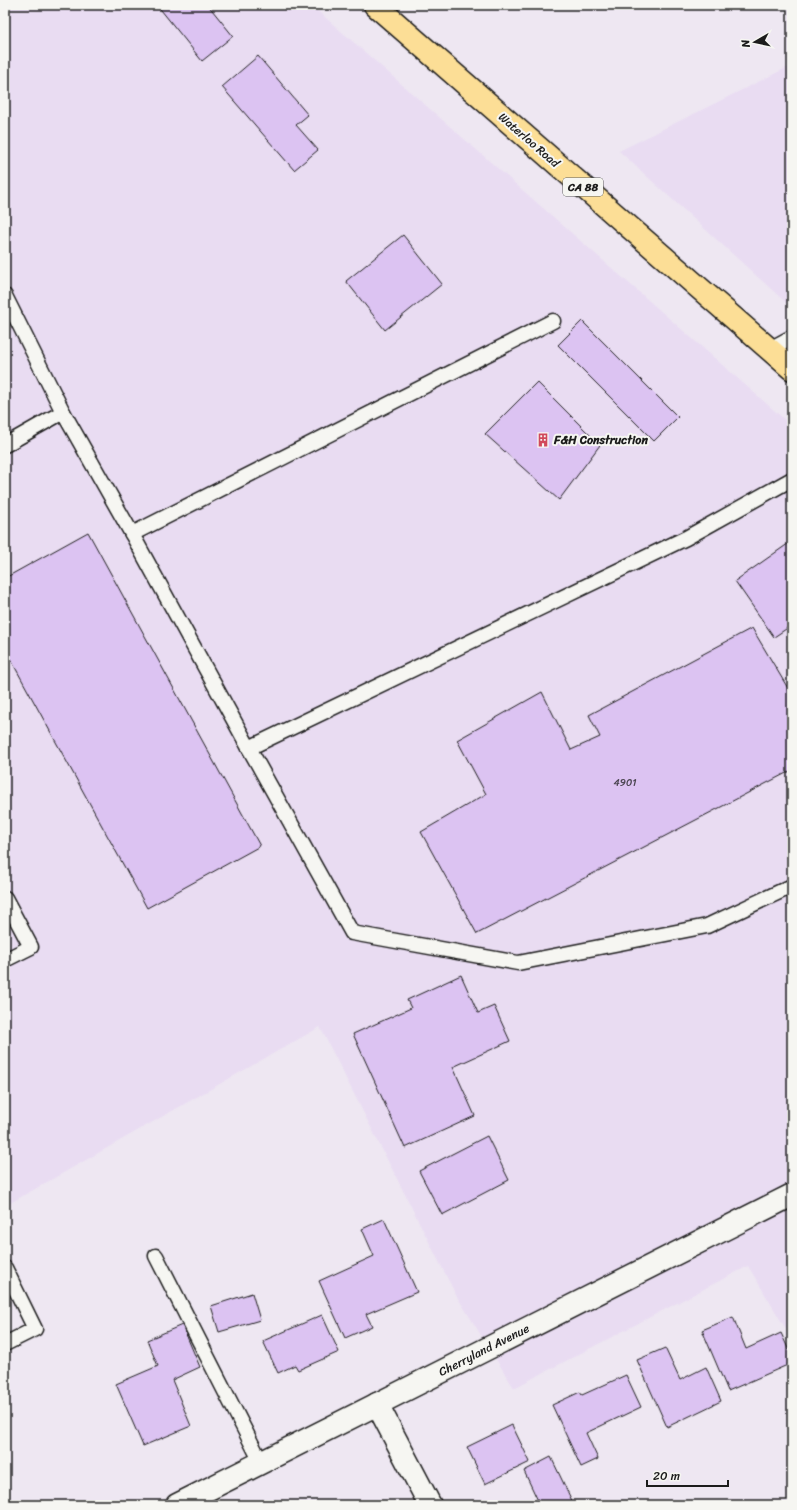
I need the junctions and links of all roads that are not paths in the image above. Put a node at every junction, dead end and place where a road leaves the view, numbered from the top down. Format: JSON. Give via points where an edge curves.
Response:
{"nodes":[{"id":1,"x":375,"y":5,"type":"edge"},
{"id":2,"x":5,"y":296,"type":"edge"},
{"id":3,"x":553,"y":321,"type":"dead end"},
{"id":4,"x":792,"y":338,"type":"edge"},
{"id":5,"x":770,"y":350,"type":"junction"},
{"id":6,"x":792,"y":369,"type":"edge"},
{"id":7,"x":64,"y":412,"type":"junction"},
{"id":8,"x":5,"y":445,"type":"edge"},
{"id":9,"x":792,"y":479,"type":"edge"},
{"id":10,"x":132,"y":534,"type":"junction"},
{"id":11,"x":248,"y":748,"type":"junction"},
{"id":12,"x":792,"y":886,"type":"edge"},
{"id":13,"x":5,"y":898,"type":"edge"},
{"id":14,"x":5,"y":960,"type":"edge"},
{"id":15,"x":792,"y":1195,"type":"edge"},
{"id":16,"x":156,"y":1256,"type":"dead end"},
{"id":17,"x":5,"y":1268,"type":"edge"},
{"id":18,"x":5,"y":1344,"type":"edge"},
{"id":19,"x":376,"y":1404,"type":"junction"},
{"id":20,"x":261,"y":1462,"type":"junction"},
{"id":21,"x":177,"y":1505,"type":"edge"},
{"id":22,"x":430,"y":1505,"type":"edge"}],
"edges":[{"from":1,"to":5,"type":"main road","name":"Waterloo Road","number":"CA 88"},
{"from":2,"to":7,"type":"lane"},
{"from":3,"to":10,"type":"lane"},
{"from":4,"to":5,"type":"lane"},
{"from":5,"to":6,"type":"main road","name":"Waterloo Road","number":"CA 88"},
{"from":7,"to":8,"type":"lane"},
{"from":7,"to":10,"type":"lane"},
{"from":9,"to":11,"type":"lane","via":[[686,538]]},
{"from":10,"to":11,"type":"lane"},
{"from":11,"to":12,"type":"lane","via":[[352,933],[518,963],[707,926]]},
{"from":13,"to":14,"type":"lane","via":[[31,947]]},
{"from":15,"to":19,"type":"street","name":"Cherryland Avenue"},
{"from":16,"to":20,"type":"lane"},
{"from":17,"to":18,"type":"lane","via":[[35,1329]]},
{"from":19,"to":20,"type":"street","name":"Cherryland Avenue"},
{"from":19,"to":22,"type":"street"},
{"from":20,"to":21,"type":"street","name":"Cherryland Avenue"}]}
